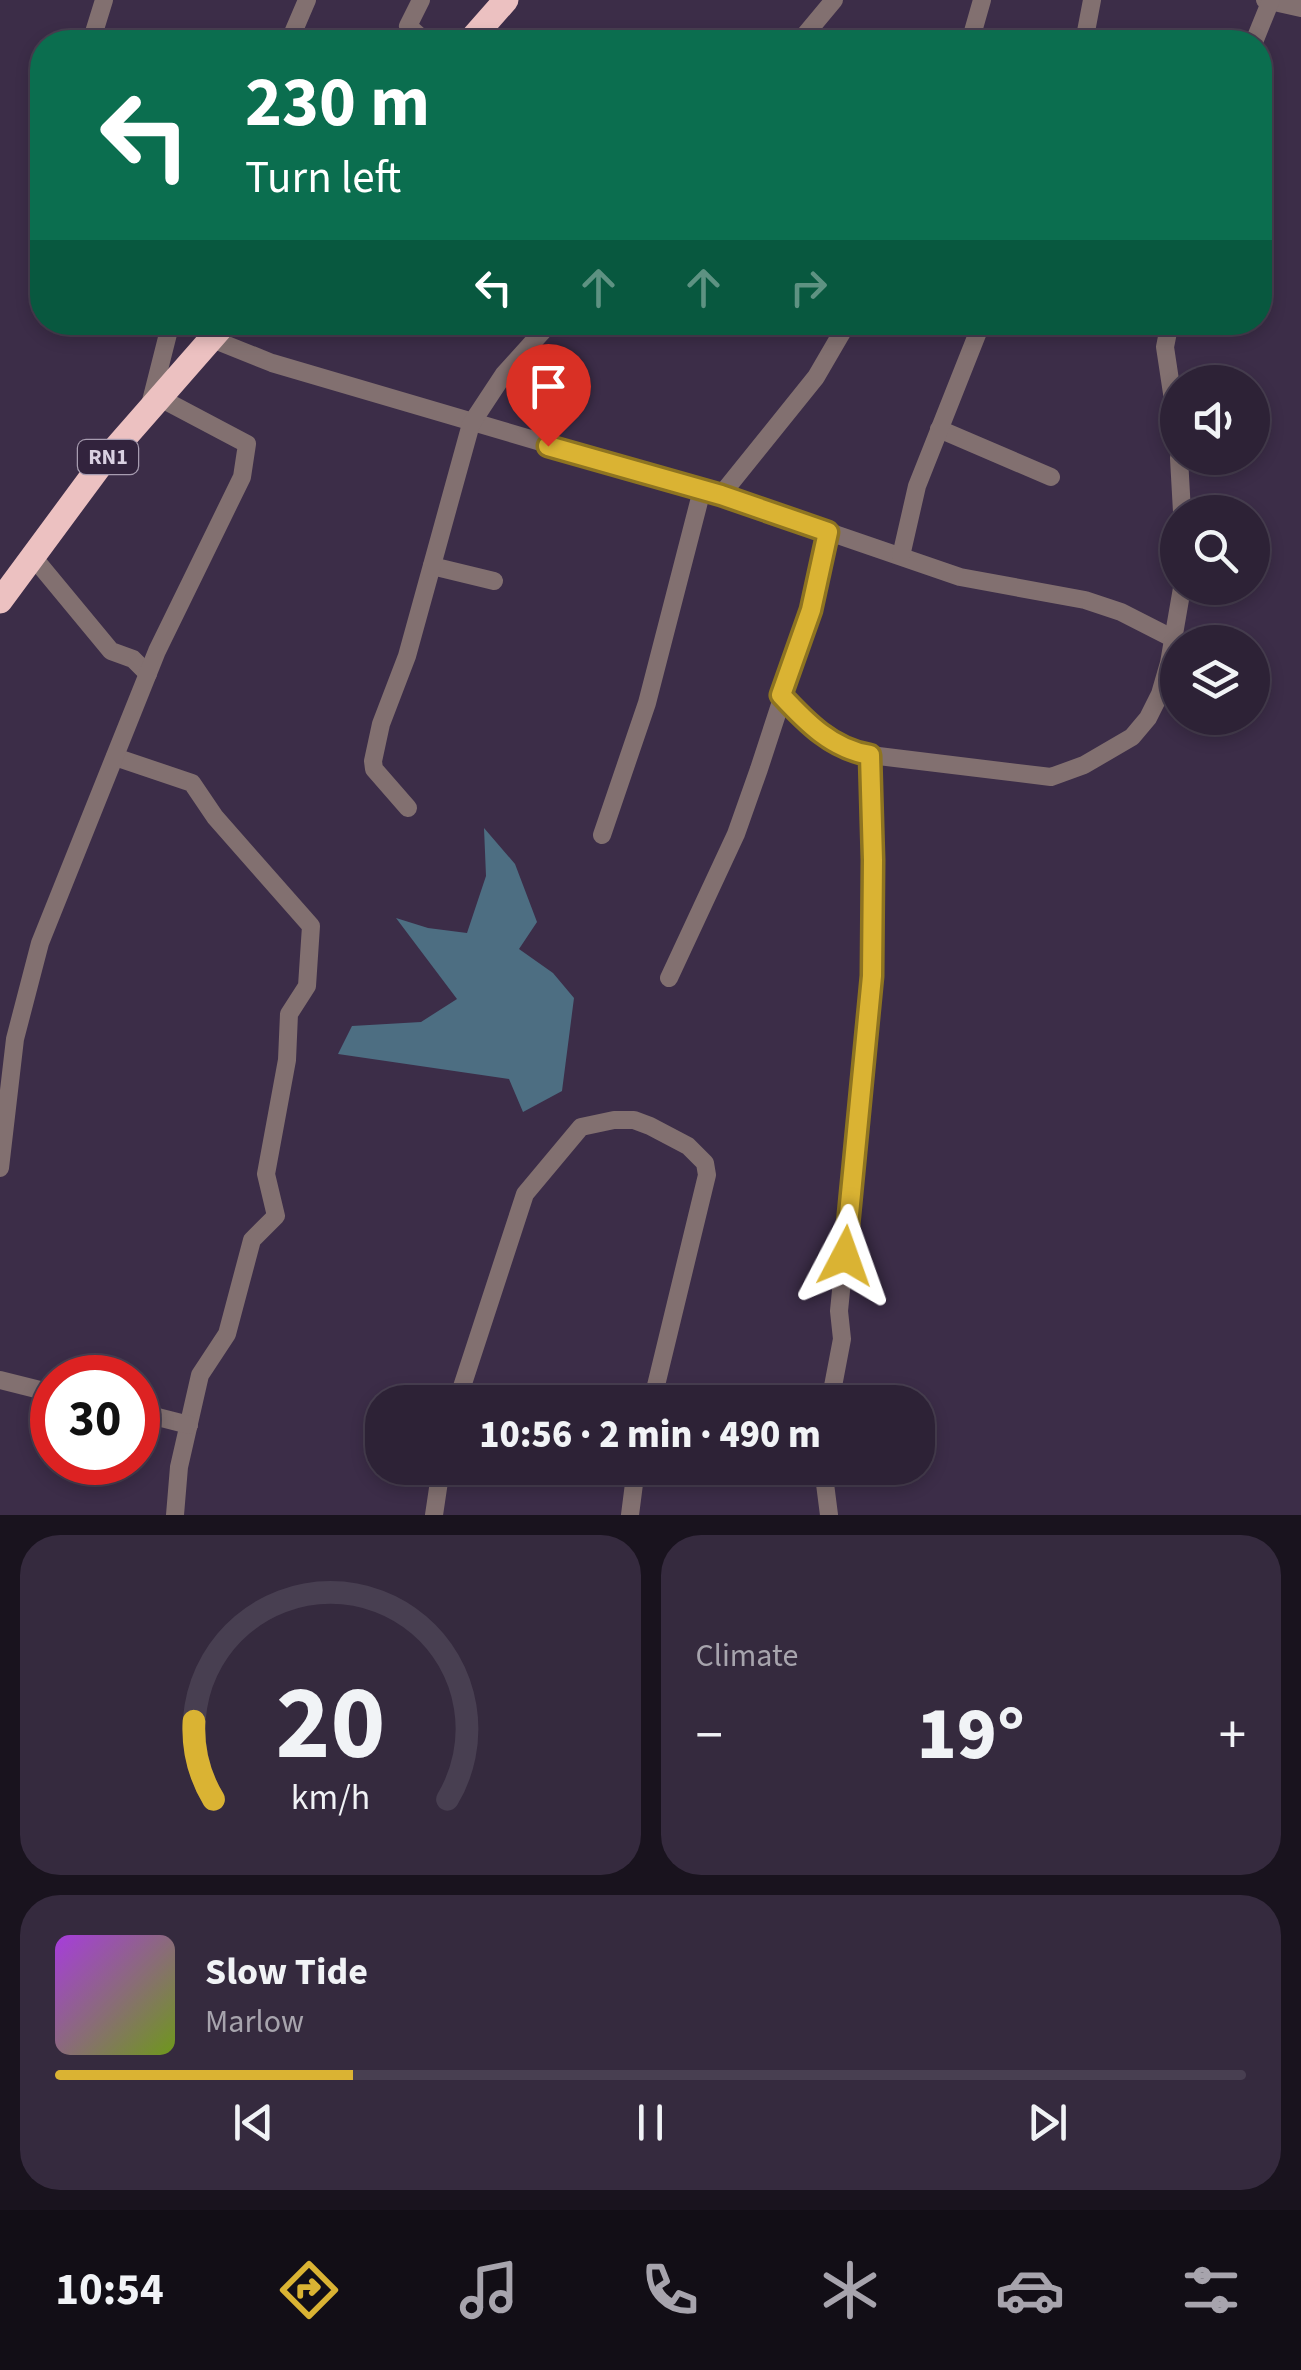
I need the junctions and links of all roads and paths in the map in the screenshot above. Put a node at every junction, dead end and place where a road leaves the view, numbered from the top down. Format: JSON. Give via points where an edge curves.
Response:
{"nodes":[{"id":1,"x":104,"y":0,"type":"edge"},
{"id":2,"x":421,"y":0,"type":"edge"},
{"id":3,"x":506,"y":0,"type":"edge"},
{"id":4,"x":834,"y":0,"type":"edge"},
{"id":5,"x":982,"y":0,"type":"edge"},
{"id":6,"x":1092,"y":0,"type":"edge"},
{"id":7,"x":1268,"y":0,"type":"edge"},
{"id":8,"x":301,"y":1,"type":"edge"},
{"id":9,"x":1301,"y":8,"type":"edge"},
{"id":10,"x":95,"y":30,"type":"edge"},
{"id":11,"x":293,"y":30,"type":"edge"},
{"id":12,"x":412,"y":30,"type":"edge"},
{"id":13,"x":480,"y":30,"type":"edge"},
{"id":14,"x":808,"y":30,"type":"edge"},
{"id":15,"x":973,"y":30,"type":"edge"},
{"id":16,"x":1086,"y":30,"type":"edge"},
{"id":17,"x":1258,"y":30,"type":"edge"},
{"id":18,"x":168,"y":335,"type":"edge"},
{"id":19,"x":215,"y":335,"type":"edge"},
{"id":20,"x":227,"y":335,"type":"edge"},
{"id":21,"x":539,"y":335,"type":"edge"},
{"id":22,"x":840,"y":335,"type":"edge"},
{"id":23,"x":977,"y":335,"type":"edge"},
{"id":24,"x":1167,"y":335,"type":"edge"},
{"id":25,"x":1168,"y":365,"type":"edge"},
{"id":26,"x":154,"y":404,"type":"junction"},
{"id":27,"x":472,"y":424,"type":"junction"},
{"id":28,"x":939,"y":429,"type":"junction"},
{"id":29,"x":1052,"y":477,"type":"dead end"},
{"id":30,"x":702,"y":490,"type":"junction"},
{"id":31,"x":721,"y":495,"type":"junction"},
{"id":32,"x":828,"y":532,"type":"junction"},
{"id":33,"x":901,"y":556,"type":"junction"},
{"id":34,"x":34,"y":558,"type":"junction"},
{"id":35,"x":432,"y":566,"type":"junction"},
{"id":36,"x":494,"y":582,"type":"dead end"},
{"id":37,"x":0,"y":601,"type":"edge"},
{"id":38,"x":1160,"y":632,"type":"edge"},
{"id":39,"x":148,"y":674,"type":"junction"},
{"id":40,"x":1160,"y":694,"type":"edge"},
{"id":41,"x":781,"y":695,"type":"junction"},
{"id":42,"x":870,"y":755,"type":"junction"},
{"id":43,"x":115,"y":757,"type":"junction"},
{"id":44,"x":408,"y":808,"type":"dead end"},
{"id":45,"x":602,"y":834,"type":"dead end"},
{"id":46,"x":669,"y":978,"type":"dead end"},
{"id":47,"x":0,"y":1168,"type":"edge"},
{"id":48,"x":0,"y":1380,"type":"edge"},
{"id":49,"x":463,"y":1385,"type":"edge"},
{"id":50,"x":656,"y":1385,"type":"edge"},
{"id":51,"x":833,"y":1385,"type":"edge"},
{"id":52,"x":30,"y":1388,"type":"edge"},
{"id":53,"x":160,"y":1418,"type":"edge"},
{"id":54,"x":189,"y":1425,"type":"junction"},
{"id":55,"x":438,"y":1485,"type":"edge"},
{"id":56,"x":634,"y":1485,"type":"edge"},
{"id":57,"x":826,"y":1485,"type":"edge"},
{"id":58,"x":175,"y":1515,"type":"edge"},
{"id":59,"x":434,"y":1515,"type":"edge"},
{"id":60,"x":630,"y":1515,"type":"edge"},
{"id":61,"x":830,"y":1515,"type":"edge"}],
"edges":[{"from":1,"to":10,"type":"street"},
{"from":2,"to":12,"type":"street","via":[[408,26]]},
{"from":3,"to":13,"type":"highway"},
{"from":4,"to":14,"type":"street"},
{"from":5,"to":15,"type":"street"},
{"from":6,"to":16,"type":"street"},
{"from":7,"to":9,"type":"street"},
{"from":7,"to":17,"type":"street"},
{"from":8,"to":11,"type":"street"},
{"from":18,"to":26,"type":"street"},
{"from":19,"to":26,"type":"highway","number":"RN1"},
{"from":20,"to":27,"type":"street","via":[[272,363]]},
{"from":21,"to":27,"type":"street"},
{"from":22,"to":31,"type":"street","via":[[816,377]]},
{"from":23,"to":28,"type":"street"},
{"from":24,"to":25,"type":"street"},
{"from":26,"to":34,"type":"highway","number":"RN1"},
{"from":26,"to":39,"type":"street","via":[[246,444],[242,477]]},
{"from":27,"to":30,"type":"street"},
{"from":27,"to":35,"type":"street"},
{"from":28,"to":29,"type":"street"},
{"from":28,"to":33,"type":"street","via":[[916,486]]},
{"from":30,"to":31,"type":"street"},
{"from":30,"to":45,"type":"street","via":[[647,703]]},
{"from":31,"to":32,"type":"street"},
{"from":32,"to":33,"type":"street"},
{"from":32,"to":41,"type":"street","via":[[811,610]]},
{"from":33,"to":38,"type":"street","via":[[960,577],[1085,600]]},
{"from":34,"to":37,"type":"highway","number":"RN1"},
{"from":34,"to":39,"type":"street","via":[[111,651],[134,658]]},
{"from":35,"to":36,"type":"street"},
{"from":35,"to":44,"type":"street","via":[[372,760],[380,780]]},
{"from":39,"to":43,"type":"street"},
{"from":40,"to":42,"type":"street","via":[[1140,728],[1119,745],[1051,777]]},
{"from":41,"to":42,"type":"street","via":[[827,739]]},
{"from":41,"to":46,"type":"street","via":[[736,834]]},
{"from":42,"to":51,"type":"street","via":[[872,976]]},
{"from":43,"to":47,"type":"street","via":[[40,944],[15,1039]]},
{"from":43,"to":54,"type":"street","via":[[192,783],[311,926],[307,986],[288,1014],[287,1060],[266,1174],[276,1216],[252,1240],[227,1334],[200,1375]]},
{"from":48,"to":52,"type":"street"},
{"from":49,"to":50,"type":"street","via":[[525,1194],[581,1127],[634,1120],[680,1139],[707,1175]]},
{"from":53,"to":54,"type":"street"},
{"from":54,"to":58,"type":"street"},
{"from":55,"to":59,"type":"street"},
{"from":56,"to":60,"type":"street"},
{"from":57,"to":61,"type":"street"}]}
